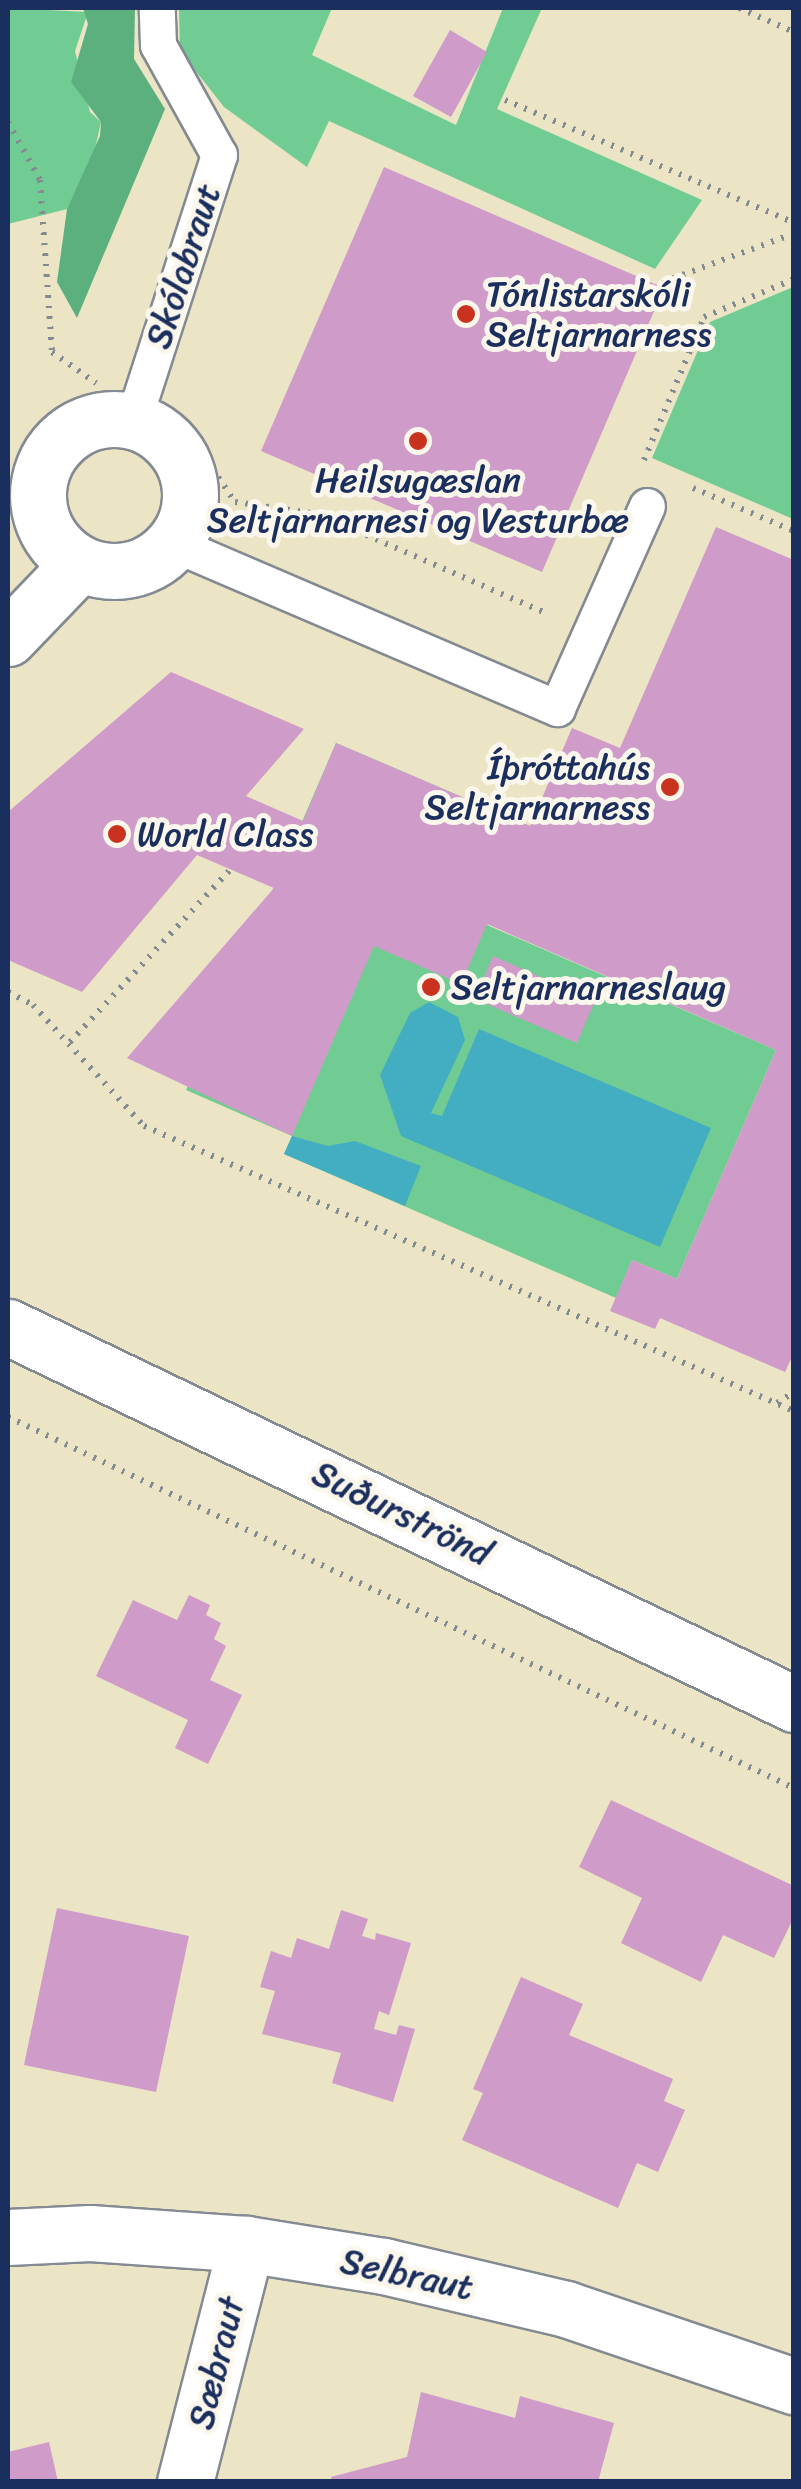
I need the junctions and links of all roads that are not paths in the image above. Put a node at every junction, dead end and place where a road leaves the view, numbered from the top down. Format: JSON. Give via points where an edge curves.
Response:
{"nodes":[{"id":1,"x":157,"y":8,"type":"edge"},
{"id":2,"x":136,"y":410,"type":"junction"},
{"id":3,"x":653,"y":490,"type":"road end"},
{"id":4,"x":174,"y":544,"type":"junction"},
{"id":5,"x":79,"y":564,"type":"junction"},
{"id":6,"x":8,"y":638,"type":"edge"},
{"id":7,"x":8,"y":1327,"type":"edge"},
{"id":8,"x":794,"y":1704,"type":"edge"},
{"id":9,"x":8,"y":2236,"type":"edge"},
{"id":10,"x":246,"y":2244,"type":"junction"},
{"id":11,"x":794,"y":2386,"type":"edge"},
{"id":12,"x":185,"y":2482,"type":"edge"}],
"edges":[{"from":1,"to":2,"type":"lane","name":"Skólabraut","via":[[164,60],[219,155]]},
{"from":2,"to":4,"type":"street","via":[[175,448],[187,471],[187,521]]},
{"from":2,"to":5,"type":"street","via":[[66,436],[40,477],[44,527]]},
{"from":3,"to":4,"type":"lane","via":[[557,708]]},
{"from":4,"to":5,"type":"street","via":[[131,570]]},
{"from":5,"to":6,"type":"street"},
{"from":7,"to":8,"type":"street","name":"Suðurströnd"},
{"from":9,"to":10,"type":"street","name":"Selbraut","via":[[90,2233]]},
{"from":10,"to":11,"type":"street","name":"Selbraut","via":[[384,2266],[566,2309]]},
{"from":10,"to":12,"type":"street","name":"Sæbraut"}]}
